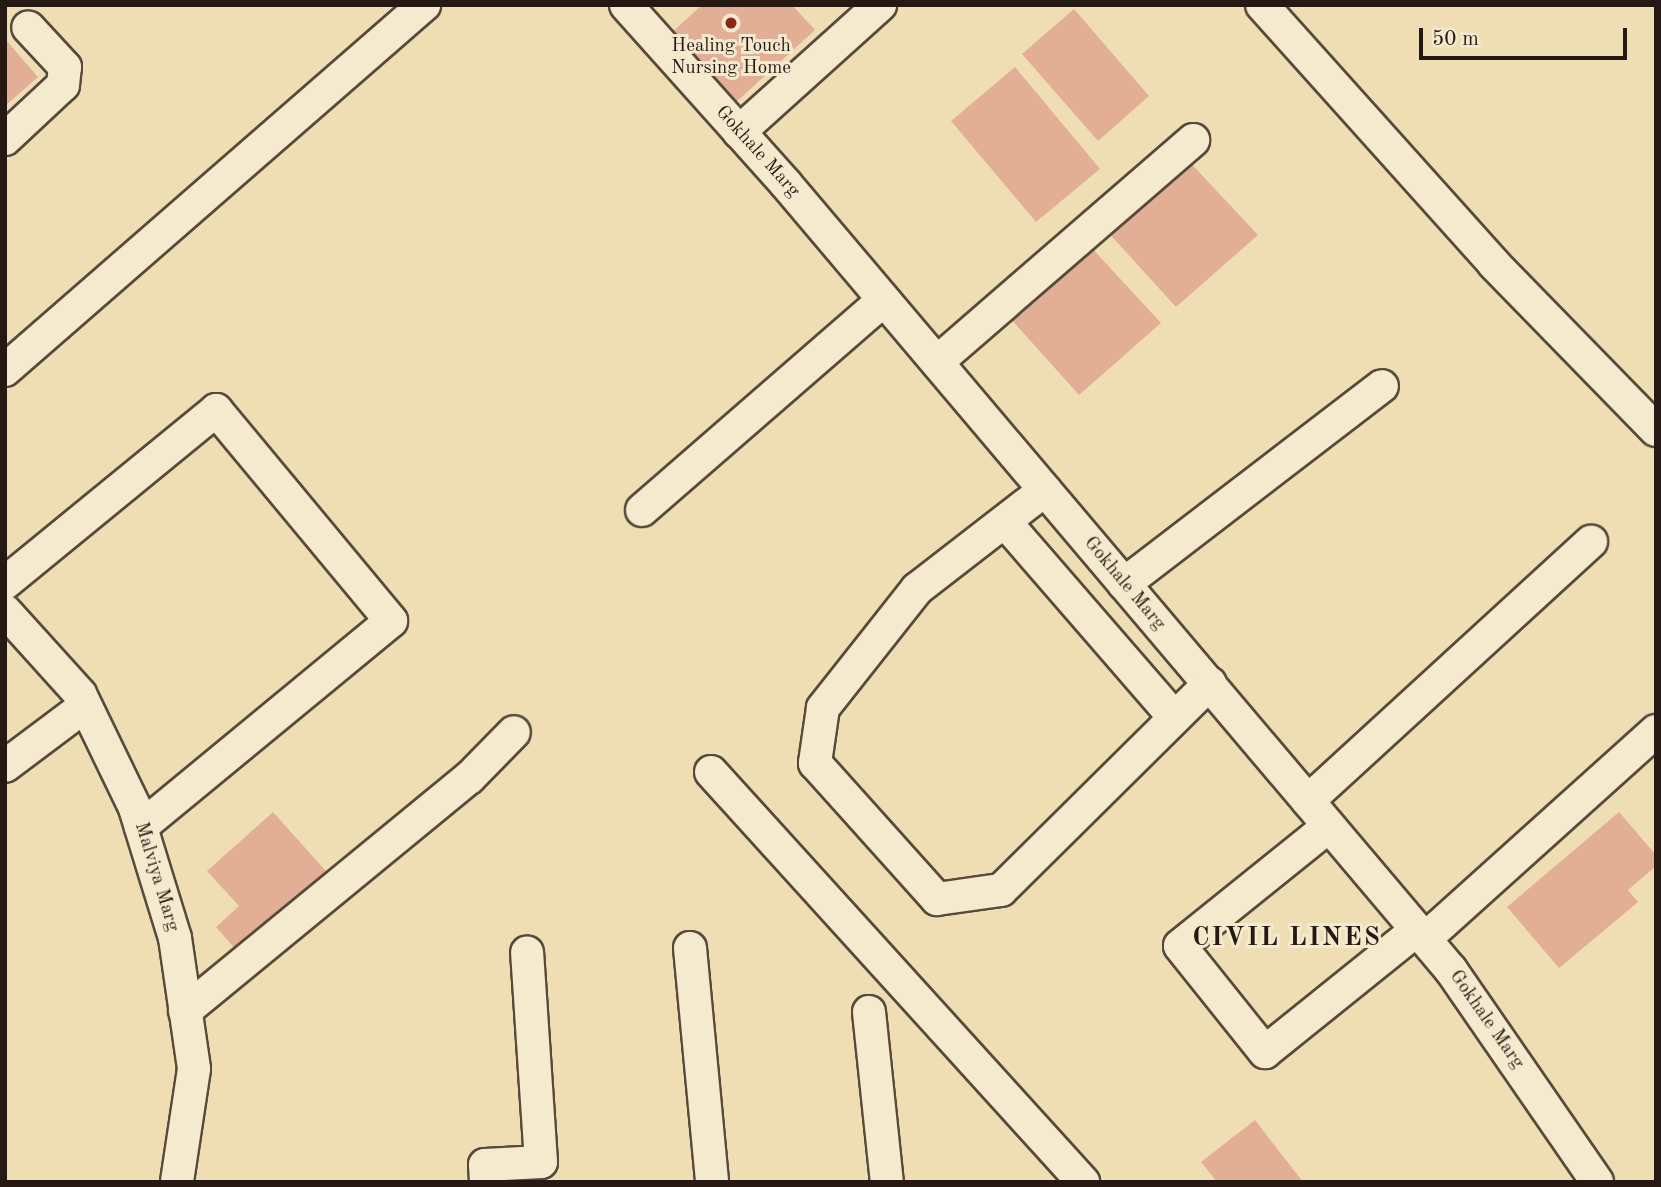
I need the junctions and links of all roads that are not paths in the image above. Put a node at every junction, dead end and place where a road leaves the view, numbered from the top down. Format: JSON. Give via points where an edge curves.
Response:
{"nodes":[{"id":1,"x":424,"y":5,"type":"edge"},
{"id":2,"x":626,"y":5,"type":"edge"},
{"id":3,"x":880,"y":5,"type":"edge"},
{"id":4,"x":1262,"y":5,"type":"edge"},
{"id":5,"x":28,"y":27,"type":"dead end"},
{"id":6,"x":739,"y":132,"type":"junction"},
{"id":7,"x":5,"y":139,"type":"edge"},
{"id":8,"x":1193,"y":140,"type":"dead end"},
{"id":9,"x":884,"y":300,"type":"junction"},
{"id":10,"x":937,"y":362,"type":"junction"},
{"id":11,"x":5,"y":370,"type":"edge"},
{"id":12,"x":1382,"y":386,"type":"dead end"},
{"id":13,"x":1656,"y":430,"type":"edge"},
{"id":14,"x":1045,"y":490,"type":"junction"},
{"id":15,"x":642,"y":510,"type":"dead end"},
{"id":16,"x":1006,"y":523,"type":"junction"},
{"id":17,"x":1591,"y":542,"type":"dead end"},
{"id":18,"x":5,"y":583,"type":"edge"},
{"id":19,"x":1124,"y":584,"type":"junction"},
{"id":20,"x":5,"y":611,"type":"edge"},
{"id":21,"x":1210,"y":683,"type":"junction"},
{"id":22,"x":85,"y":706,"type":"junction"},
{"id":23,"x":1174,"y":718,"type":"junction"},
{"id":24,"x":1656,"y":731,"type":"edge"},
{"id":25,"x":514,"y":732,"type":"dead end"},
{"id":26,"x":5,"y":766,"type":"edge"},
{"id":27,"x":711,"y":772,"type":"dead end"},
{"id":28,"x":1308,"y":801,"type":"junction"},
{"id":29,"x":1329,"y":826,"type":"junction"},
{"id":30,"x":141,"y":827,"type":"junction"},
{"id":31,"x":1421,"y":935,"type":"junction"},
{"id":32,"x":690,"y":948,"type":"dead end"},
{"id":33,"x":527,"y":953,"type":"dead end"},
{"id":34,"x":185,"y":1011,"type":"junction"},
{"id":35,"x":869,"y":1012,"type":"dead end"},
{"id":36,"x":177,"y":1182,"type":"edge"},
{"id":37,"x":486,"y":1182,"type":"edge"},
{"id":38,"x":712,"y":1182,"type":"edge"},
{"id":39,"x":887,"y":1182,"type":"edge"},
{"id":40,"x":1083,"y":1182,"type":"edge"},
{"id":41,"x":1597,"y":1182,"type":"edge"}],
"edges":[{"from":1,"to":11,"type":"street"},
{"from":2,"to":6,"type":"street","name":"Gokhale Marg"},
{"from":3,"to":6,"type":"street"},
{"from":4,"to":13,"type":"street","via":[[1494,264]]},
{"from":5,"to":7,"type":"street","via":[[65,67],[63,85]]},
{"from":6,"to":9,"type":"street","name":"Gokhale Marg"},
{"from":8,"to":10,"type":"street"},
{"from":9,"to":10,"type":"street","name":"Gokhale Marg"},
{"from":9,"to":15,"type":"street"},
{"from":10,"to":14,"type":"street","name":"Gokhale Marg"},
{"from":12,"to":19,"type":"street"},
{"from":14,"to":16,"type":"street"},
{"from":14,"to":19,"type":"street","name":"Gokhale Marg"},
{"from":16,"to":23,"type":"street"},
{"from":16,"to":23,"type":"street","via":[[909,600],[823,708],[815,763],[937,899],[1001,890]]},
{"from":17,"to":28,"type":"street"},
{"from":18,"to":30,"type":"street","via":[[216,410],[391,621]]},
{"from":19,"to":21,"type":"street","name":"Gokhale Marg"},
{"from":20,"to":22,"type":"street","name":"Malviya Marg","via":[[80,694]]},
{"from":21,"to":23,"type":"street"},
{"from":21,"to":28,"type":"street","name":"Gokhale Marg"},
{"from":22,"to":26,"type":"street"},
{"from":22,"to":30,"type":"street","name":"Malviya Marg"},
{"from":24,"to":31,"type":"street"},
{"from":25,"to":34,"type":"street","via":[[469,778]]},
{"from":27,"to":40,"type":"street"},
{"from":28,"to":29,"type":"street","name":"Gokhale Marg"},
{"from":29,"to":31,"type":"street","name":"Gokhale Marg"},
{"from":29,"to":31,"type":"street","via":[[1180,946],[1265,1052]]},
{"from":30,"to":34,"type":"street","name":"Malviya Marg","via":[[174,938]]},
{"from":31,"to":41,"type":"street","name":"Gokhale Marg"},
{"from":32,"to":38,"type":"street"},
{"from":33,"to":37,"type":"street","via":[[541,1162],[485,1165]]},
{"from":34,"to":36,"type":"street","name":"Malviya Marg","via":[[194,1069]]},
{"from":35,"to":39,"type":"street"}]}
